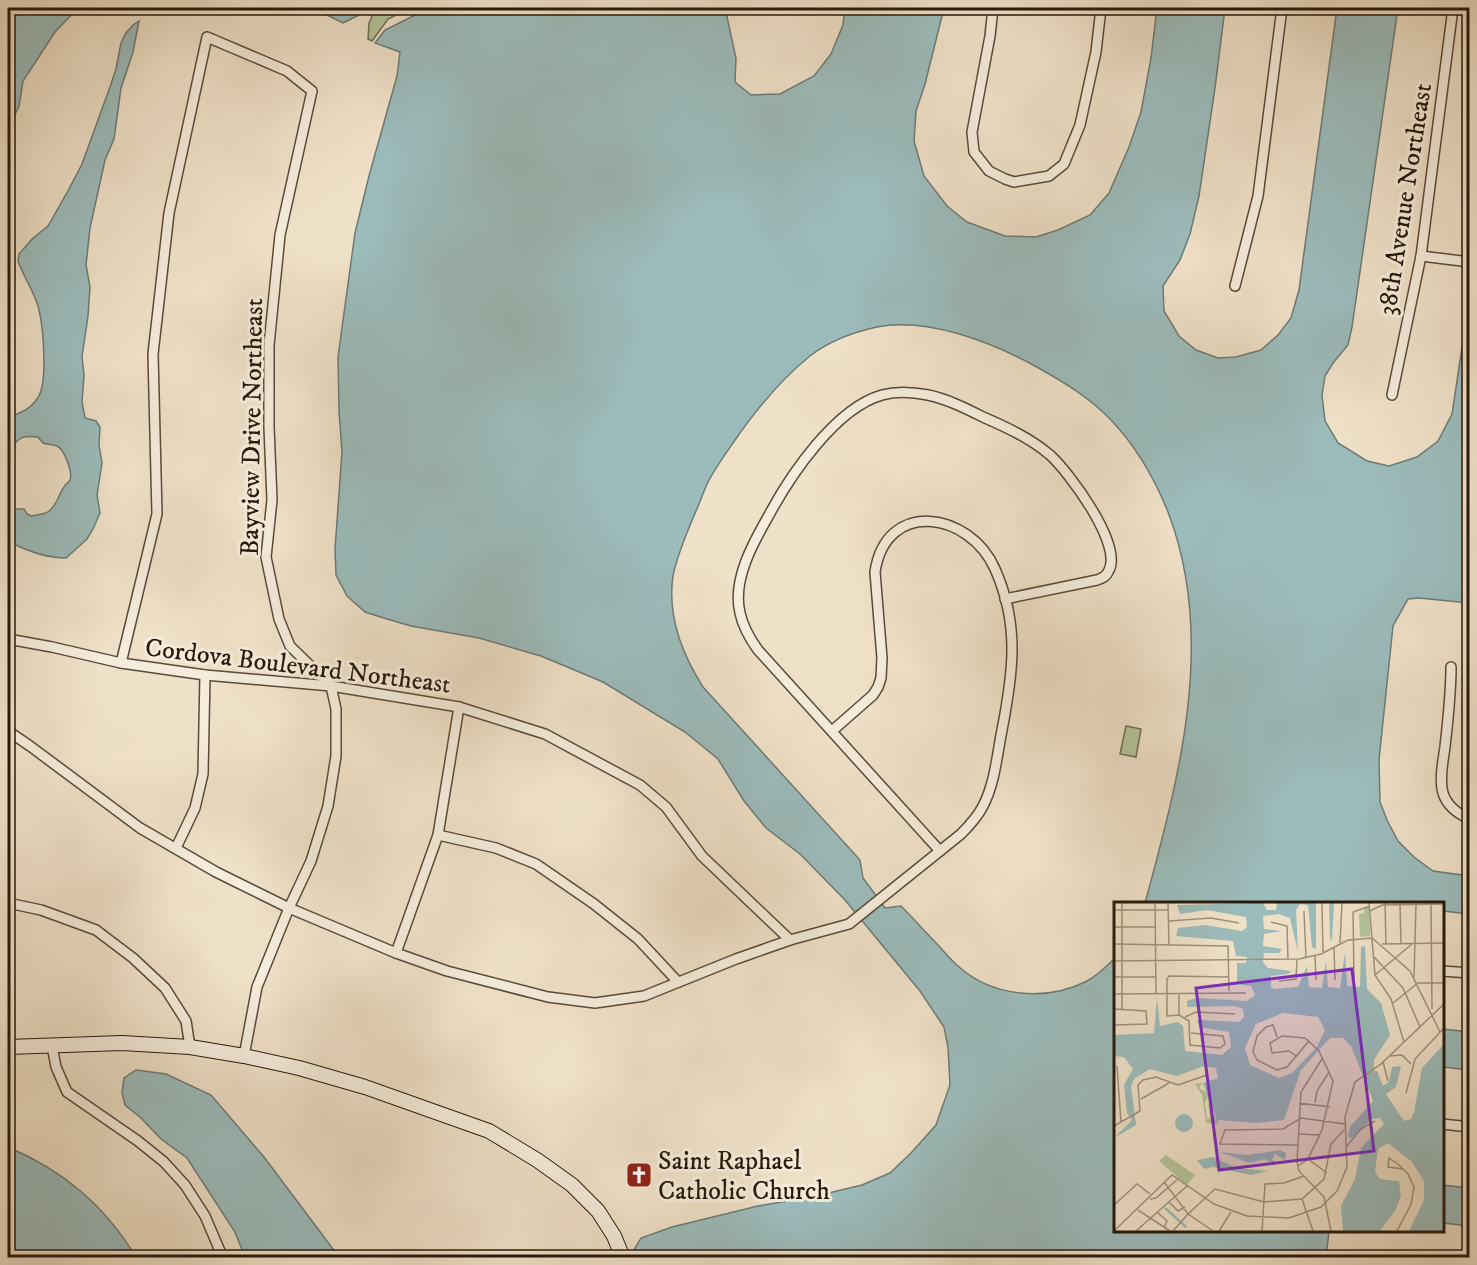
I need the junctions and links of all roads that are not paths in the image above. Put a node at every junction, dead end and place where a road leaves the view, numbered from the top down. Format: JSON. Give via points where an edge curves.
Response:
{"nodes":[{"id":1,"x":993,"y":8,"type":"edge"},
{"id":2,"x":1101,"y":8,"type":"edge"},
{"id":3,"x":1282,"y":8,"type":"edge"},
{"id":4,"x":1453,"y":8,"type":"edge"},
{"id":5,"x":1421,"y":256,"type":"junction"},
{"id":6,"x":1470,"y":262,"type":"edge"},
{"id":7,"x":1235,"y":286,"type":"dead end"},
{"id":8,"x":1392,"y":395,"type":"dead end"},
{"id":9,"x":1005,"y":599,"type":"junction"},
{"id":10,"x":8,"y":639,"type":"edge"},
{"id":11,"x":121,"y":663,"type":"junction"},
{"id":12,"x":1451,"y":667,"type":"dead end"},
{"id":13,"x":205,"y":675,"type":"junction"},
{"id":14,"x":331,"y":686,"type":"junction"},
{"id":15,"x":459,"y":707,"type":"junction"},
{"id":16,"x":8,"y":731,"type":"edge"},
{"id":17,"x":832,"y":731,"type":"junction"},
{"id":18,"x":1470,"y":819,"type":"edge"},
{"id":19,"x":438,"y":835,"type":"junction"},
{"id":20,"x":176,"y":848,"type":"junction"},
{"id":21,"x":940,"y":851,"type":"junction"},
{"id":22,"x":8,"y":903,"type":"edge"},
{"id":23,"x":289,"y":908,"type":"junction"},
{"id":24,"x":790,"y":940,"type":"junction"},
{"id":25,"x":396,"y":953,"type":"junction"},
{"id":26,"x":1444,"y":971,"type":"edge"},
{"id":27,"x":1470,"y":973,"type":"edge"},
{"id":28,"x":678,"y":982,"type":"junction"},
{"id":29,"x":52,"y":1046,"type":"junction"},
{"id":30,"x":8,"y":1047,"type":"edge"},
{"id":31,"x":190,"y":1047,"type":"junction"},
{"id":32,"x":244,"y":1056,"type":"junction"},
{"id":33,"x":1444,"y":1124,"type":"edge"},
{"id":34,"x":1470,"y":1127,"type":"edge"},
{"id":35,"x":623,"y":1255,"type":"edge"},
{"id":36,"x":223,"y":1257,"type":"edge"}],
"edges":[{"from":1,"to":2,"type":"street","via":[[972,132],[974,152],[989,171],[1014,182],[1049,176],[1064,164],[1080,125]]},
{"from":3,"to":7,"type":"street","via":[[1258,196]]},
{"from":4,"to":5,"type":"street","name":"38th Avenue Northeast"},
{"from":5,"to":6,"type":"street"},
{"from":5,"to":8,"type":"street","name":"38th Avenue Northeast"},
{"from":9,"to":17,"type":"street","via":[[988,556],[955,527],[934,521],[913,523],[892,534],[877,558],[875,572],[881,678],[873,695]]},
{"from":9,"to":17,"type":"street","via":[[1097,580],[1109,571],[1108,544],[1075,483],[1032,442],[954,403],[928,395],[895,393],[866,401],[852,410],[793,474],[776,502],[744,566],[738,598],[750,639]]},
{"from":9,"to":21,"type":"street","via":[[1012,633],[1012,672],[991,782],[978,814]]},
{"from":10,"to":11,"type":"street","name":"Cordova Boulevard Northeast"},
{"from":11,"to":13,"type":"street","name":"Cordova Boulevard Northeast"},
{"from":11,"to":14,"type":"street","name":"Bayview Drive Northeast","via":[[157,514],[153,354],[169,213],[207,37],[287,71],[312,91],[280,235],[269,345],[272,500],[266,558],[279,619],[290,646]]},
{"from":12,"to":18,"type":"street","via":[[1443,793],[1454,810]]},
{"from":13,"to":14,"type":"street","name":"Cordova Boulevard Northeast"},
{"from":13,"to":20,"type":"street","via":[[203,774],[195,808]]},
{"from":14,"to":15,"type":"street","name":"Cordova Boulevard Northeast"},
{"from":14,"to":23,"type":"street","via":[[336,709],[336,756],[328,806],[311,861]]},
{"from":15,"to":19,"type":"street"},
{"from":15,"to":24,"type":"street","name":"Cordova Boulevard Northeast","via":[[544,734],[640,785],[666,807],[702,856]]},
{"from":16,"to":20,"type":"street","via":[[141,828]]},
{"from":17,"to":21,"type":"street"},
{"from":19,"to":25,"type":"street"},
{"from":19,"to":28,"type":"street","via":[[496,848],[536,864],[638,939]]},
{"from":20,"to":23,"type":"street"},
{"from":21,"to":24,"type":"street","via":[[849,924]]},
{"from":22,"to":31,"type":"street","via":[[96,930],[134,958],[165,988],[186,1021]]},
{"from":23,"to":25,"type":"street"},
{"from":23,"to":32,"type":"street","via":[[257,987]]},
{"from":24,"to":28,"type":"street"},
{"from":25,"to":28,"type":"street","via":[[548,997],[595,1003],[644,996]]},
{"from":26,"to":27,"type":"street"},
{"from":29,"to":30,"type":"street"},
{"from":29,"to":31,"type":"street","via":[[122,1043]]},
{"from":29,"to":36,"type":"street","via":[[67,1092],[164,1162],[205,1216]]},
{"from":31,"to":32,"type":"street"},
{"from":32,"to":35,"type":"street","via":[[330,1076],[489,1131],[572,1185],[598,1212]]},
{"from":33,"to":34,"type":"street"}]}
